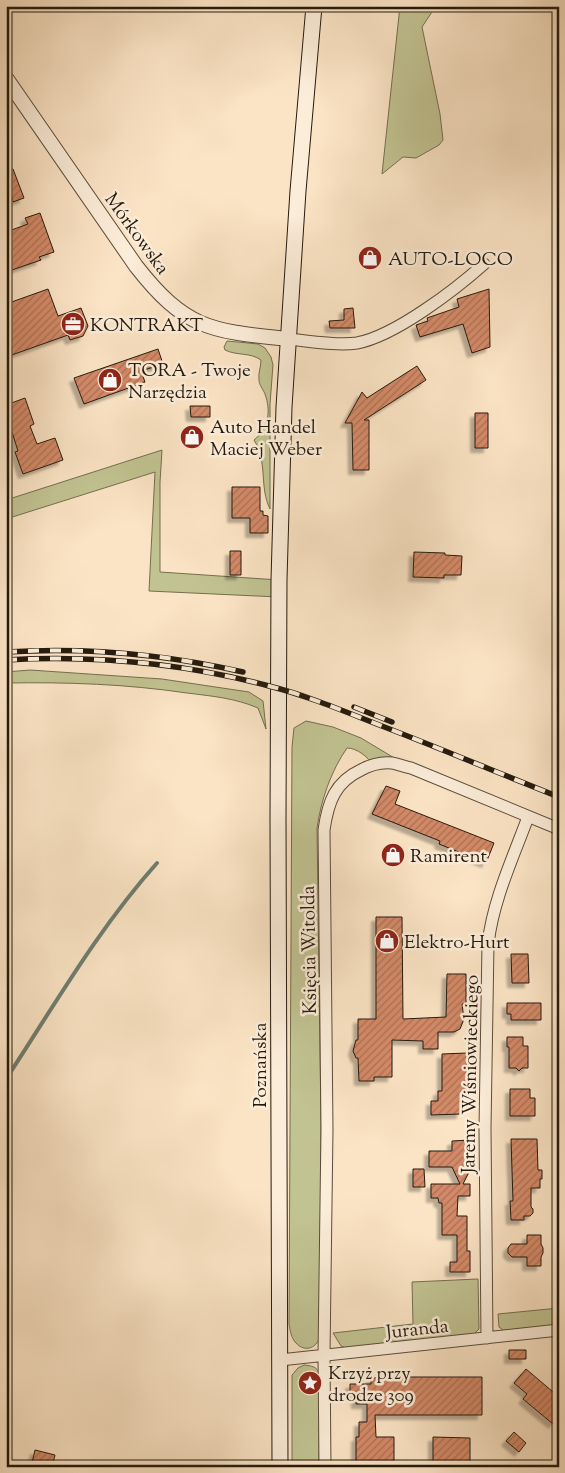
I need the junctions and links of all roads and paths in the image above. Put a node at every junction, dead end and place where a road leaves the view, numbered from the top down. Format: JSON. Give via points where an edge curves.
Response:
{"nodes":[{"id":1,"x":314,"y":6,"type":"edge"},
{"id":2,"x":6,"y":78,"type":"edge"},
{"id":3,"x":484,"y":264,"type":"dead end"},
{"id":4,"x":288,"y":339,"type":"junction"},
{"id":5,"x":528,"y":817,"type":"junction"},
{"id":6,"x":559,"y":829,"type":"edge"},
{"id":7,"x":559,"y":1330,"type":"edge"},
{"id":8,"x":487,"y":1338,"type":"junction"},
{"id":9,"x":324,"y":1355,"type":"junction"},
{"id":10,"x":280,"y":1360,"type":"junction"},
{"id":11,"x":280,"y":1467,"type":"edge"},
{"id":12,"x":325,"y":1467,"type":"edge"}],
"edges":[{"from":1,"to":4,"type":"main road","name":"Poznańska"},
{"from":2,"to":4,"type":"street","name":"Mórkowska","via":[[136,266],[171,306],[200,324],[219,330]]},
{"from":3,"to":4,"type":"street","via":[[422,311],[377,337],[357,343]]},
{"from":4,"to":10,"type":"main road","name":"Poznańska","via":[[278,663]]},
{"from":5,"to":6,"type":"street","name":"Księcia Witolda"},
{"from":5,"to":8,"type":"street","name":"Jaremy Wiśniowieckiego","via":[[495,910],[488,944],[485,1128]]},
{"from":5,"to":9,"type":"street","name":"Księcia Witolda","via":[[411,768],[391,763],[370,766],[351,775],[336,790],[327,809],[324,830],[327,1129]]},
{"from":7,"to":8,"type":"street","name":"Juranda"},
{"from":8,"to":9,"type":"street","name":"Juranda"},
{"from":9,"to":10,"type":"street","name":"Juranda"},
{"from":9,"to":12,"type":"street","name":"Księcia Witolda"},
{"from":10,"to":11,"type":"main road","name":"Poznańska"}]}
